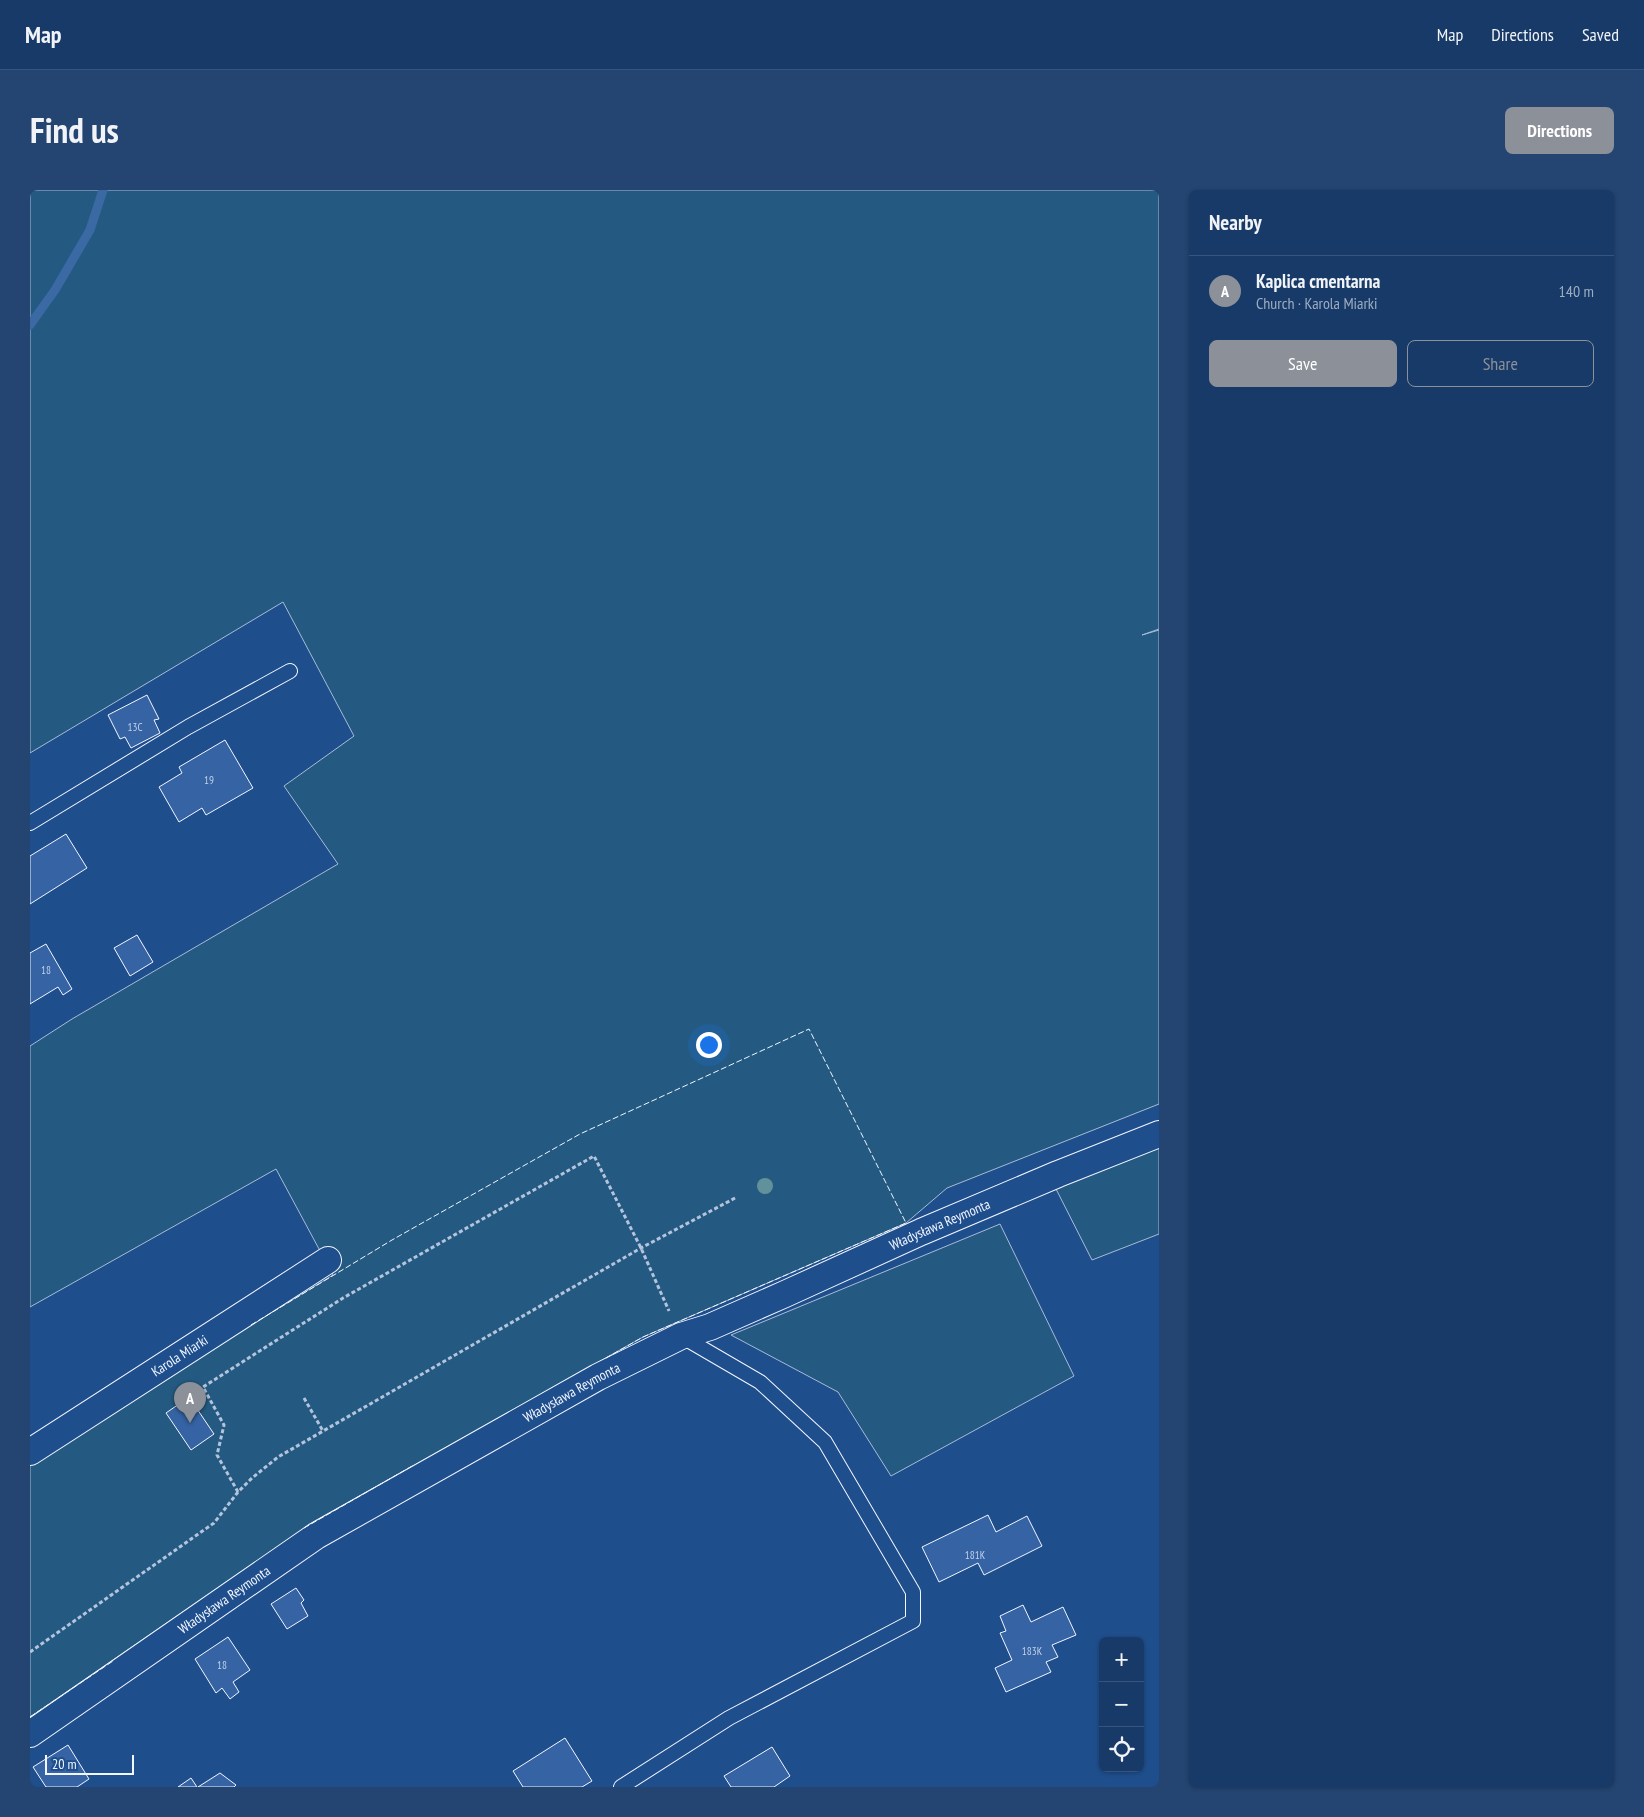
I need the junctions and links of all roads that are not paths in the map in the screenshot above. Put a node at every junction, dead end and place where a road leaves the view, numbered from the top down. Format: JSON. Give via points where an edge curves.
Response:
{"nodes":[{"id":1,"x":290,"y":671,"type":"dead end"},
{"id":2,"x":30,"y":822,"type":"edge"},
{"id":3,"x":1159,"y":1134,"type":"edge"},
{"id":4,"x":328,"y":1260,"type":"dead end"},
{"id":5,"x":681,"y":1336,"type":"junction"},
{"id":6,"x":30,"y":1452,"type":"edge"},
{"id":7,"x":30,"y":1734,"type":"edge"},
{"id":8,"x":621,"y":1787,"type":"edge"}],
"edges":[{"from":1,"to":2,"type":"lane","via":[[188,727]]},
{"from":3,"to":5,"type":"street","name":"Władysława Reymonta"},
{"from":4,"to":6,"type":"street","name":"Karola Miarki"},
{"from":5,"to":7,"type":"street","name":"Władysława Reymonta","via":[[598,1376],[316,1536]]},
{"from":5,"to":8,"type":"lane","via":[[760,1382],[825,1442],[913,1592],[913,1621],[729,1718]]}]}
